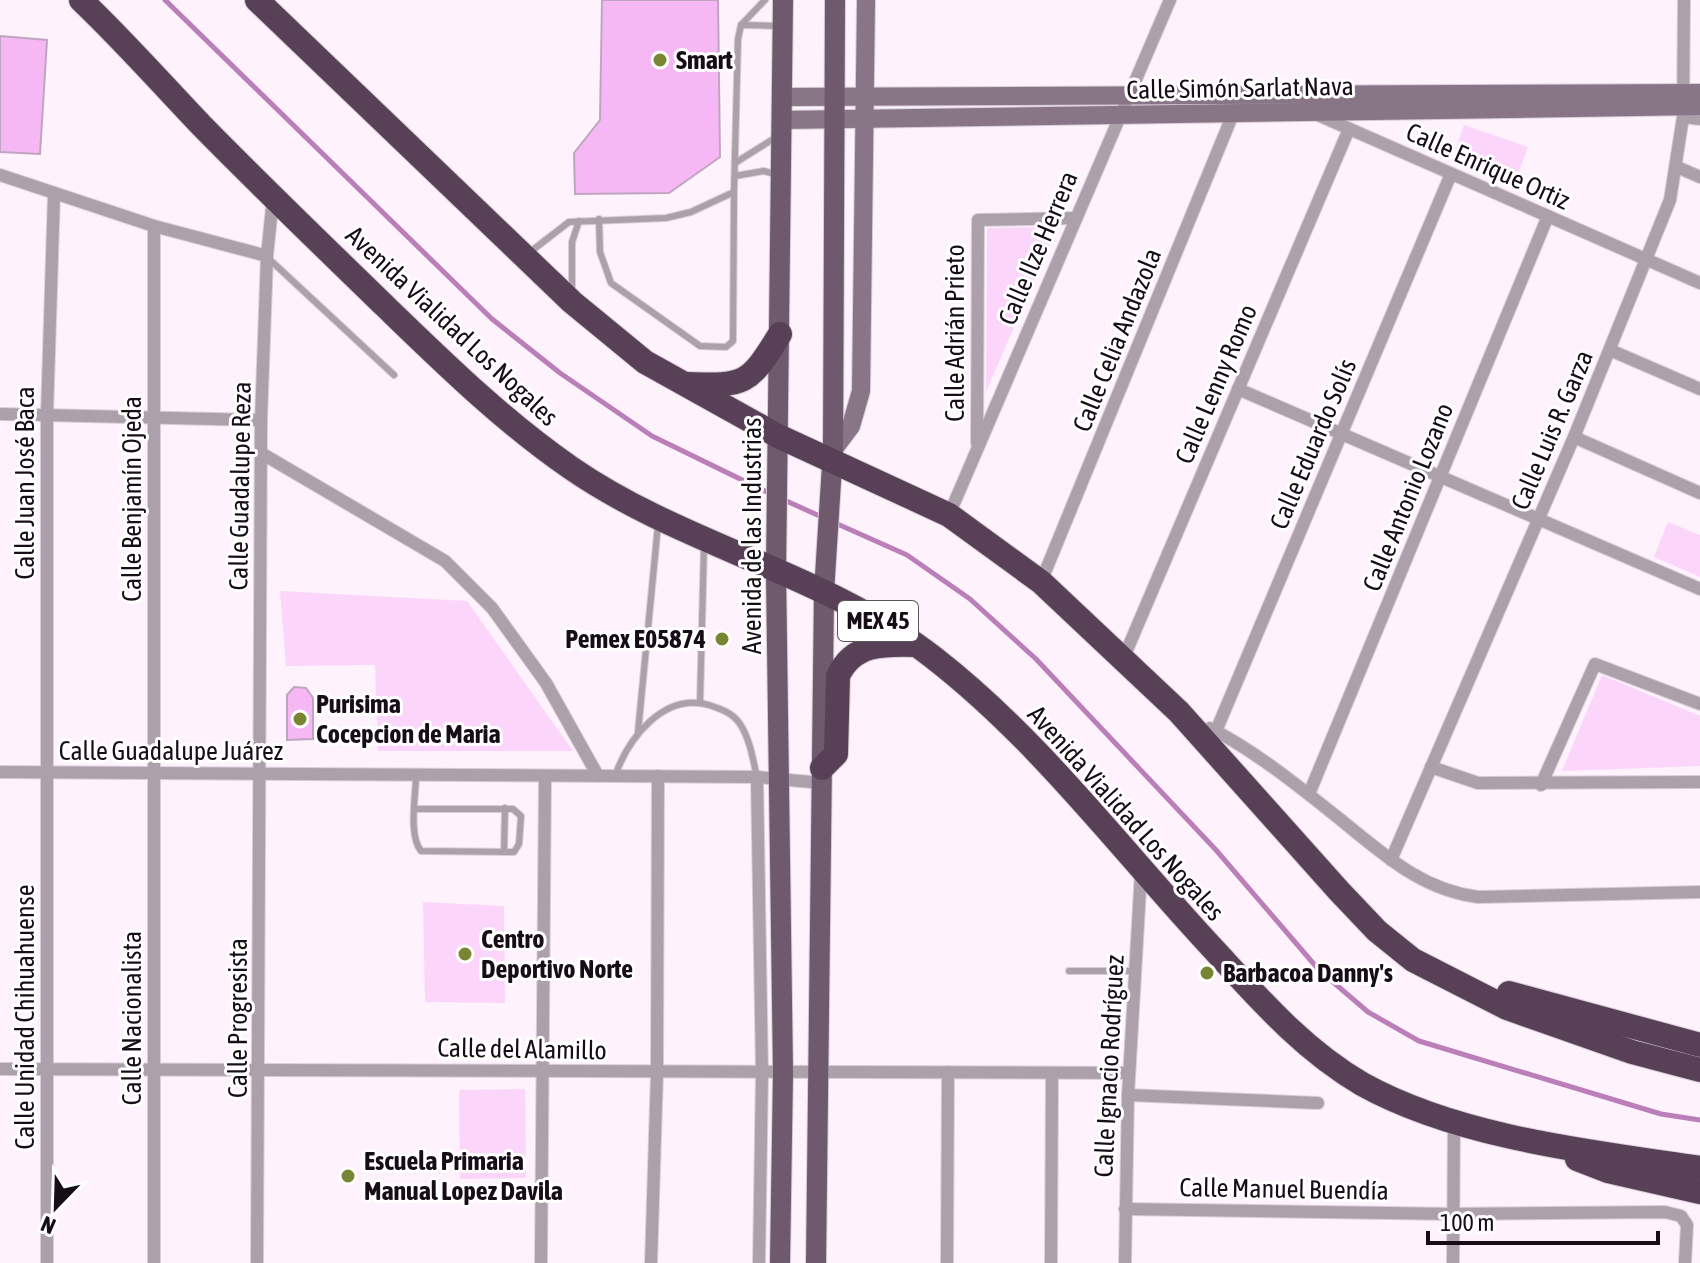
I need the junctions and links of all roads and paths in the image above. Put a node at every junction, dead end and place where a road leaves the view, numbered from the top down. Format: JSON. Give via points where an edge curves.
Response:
{"nodes":[{"id":1,"x":66,"y":0,"type":"edge"},
{"id":2,"x":81,"y":0,"type":"edge"},
{"id":3,"x":257,"y":0,"type":"edge"},
{"id":4,"x":765,"y":0,"type":"edge"},
{"id":5,"x":783,"y":0,"type":"edge"},
{"id":6,"x":835,"y":0,"type":"edge"},
{"id":7,"x":866,"y":0,"type":"edge"},
{"id":8,"x":1170,"y":0,"type":"edge"},
{"id":9,"x":1684,"y":0,"type":"edge"},
{"id":10,"x":741,"y":25,"type":"junction"},
{"id":11,"x":783,"y":26,"type":"junction"},
{"id":12,"x":148,"y":70,"type":"junction"},
{"id":13,"x":864,"y":94,"type":"junction"},
{"id":14,"x":834,"y":95,"type":"junction"},
{"id":15,"x":1128,"y":96,"type":"junction"},
{"id":16,"x":782,"y":97,"type":"junction"},
{"id":17,"x":1690,"y":103,"type":"edge"},
{"id":18,"x":1311,"y":112,"type":"junction"},
{"id":19,"x":1233,"y":114,"type":"junction"},
{"id":20,"x":1118,"y":116,"type":"junction"},
{"id":21,"x":1700,"y":119,"type":"edge"},
{"id":22,"x":864,"y":120,"type":"junction"},
{"id":23,"x":834,"y":121,"type":"junction"},
{"id":24,"x":781,"y":127,"type":"junction"},
{"id":25,"x":1349,"y":129,"type":"junction"},
{"id":26,"x":735,"y":163,"type":"junction"},
{"id":27,"x":1677,"y":167,"type":"junction"},
{"id":28,"x":1451,"y":174,"type":"junction"},
{"id":29,"x":0,"y":175,"type":"edge"},
{"id":30,"x":735,"y":176,"type":"junction"},
{"id":31,"x":780,"y":176,"type":"junction"},
{"id":32,"x":1700,"y":177,"type":"edge"},
{"id":33,"x":734,"y":192,"type":"junction"},
{"id":34,"x":54,"y":195,"type":"junction"},
{"id":35,"x":273,"y":198,"type":"junction"},
{"id":36,"x":1548,"y":216,"type":"junction"},
{"id":37,"x":1076,"y":218,"type":"junction"},
{"id":38,"x":599,"y":219,"type":"junction"},
{"id":39,"x":579,"y":221,"type":"junction"},
{"id":40,"x":154,"y":226,"type":"junction"},
{"id":41,"x":267,"y":256,"type":"junction"},
{"id":42,"x":524,"y":257,"type":"junction"},
{"id":43,"x":1648,"y":260,"type":"junction"},
{"id":44,"x":1700,"y":283,"type":"edge"},
{"id":45,"x":572,"y":302,"type":"junction"},
{"id":46,"x":780,"y":334,"type":"junction"},
{"id":47,"x":1610,"y":350,"type":"junction"},
{"id":48,"x":394,"y":375,"type":"dead end"},
{"id":49,"x":682,"y":383,"type":"junction"},
{"id":50,"x":1238,"y":389,"type":"junction"},
{"id":51,"x":1700,"y":389,"type":"edge"},
{"id":52,"x":0,"y":414,"type":"edge"},
{"id":53,"x":47,"y":414,"type":"junction"},
{"id":54,"x":154,"y":416,"type":"junction"},
{"id":55,"x":261,"y":420,"type":"junction"},
{"id":56,"x":1341,"y":434,"type":"junction"},
{"id":57,"x":778,"y":436,"type":"junction"},
{"id":58,"x":1574,"y":437,"type":"junction"},
{"id":59,"x":977,"y":448,"type":"junction"},
{"id":60,"x":261,"y":453,"type":"junction"},
{"id":61,"x":833,"y":454,"type":"junction"},
{"id":62,"x":1440,"y":477,"type":"junction"},
{"id":63,"x":1700,"y":493,"type":"edge"},
{"id":64,"x":949,"y":515,"type":"junction"},
{"id":65,"x":658,"y":520,"type":"junction"},
{"id":66,"x":1538,"y":520,"type":"junction"},
{"id":67,"x":705,"y":541,"type":"junction"},
{"id":68,"x":776,"y":572,"type":"junction"},
{"id":69,"x":1041,"y":582,"type":"junction"},
{"id":70,"x":1700,"y":589,"type":"edge"},
{"id":71,"x":824,"y":592,"type":"junction"},
{"id":72,"x":917,"y":645,"type":"junction"},
{"id":73,"x":1124,"y":657,"type":"junction"},
{"id":74,"x":700,"y":703,"type":"junction"},
{"id":75,"x":1700,"y":704,"type":"edge"},
{"id":76,"x":1179,"y":712,"type":"junction"},
{"id":77,"x":1216,"y":731,"type":"junction"},
{"id":78,"x":638,"y":732,"type":"junction"},
{"id":79,"x":1431,"y":767,"type":"junction"},
{"id":80,"x":0,"y":772,"type":"edge"},
{"id":81,"x":47,"y":772,"type":"junction"},
{"id":82,"x":154,"y":772,"type":"junction"},
{"id":83,"x":260,"y":774,"type":"junction"},
{"id":84,"x":416,"y":775,"type":"junction"},
{"id":85,"x":545,"y":776,"type":"junction"},
{"id":86,"x":598,"y":776,"type":"junction"},
{"id":87,"x":615,"y":776,"type":"junction"},
{"id":88,"x":658,"y":776,"type":"junction"},
{"id":89,"x":822,"y":776,"type":"junction"},
{"id":90,"x":757,"y":777,"type":"junction"},
{"id":91,"x":779,"y":781,"type":"junction"},
{"id":92,"x":1700,"y":782,"type":"edge"},
{"id":93,"x":1541,"y":785,"type":"junction"},
{"id":94,"x":1309,"y":794,"type":"junction"},
{"id":95,"x":505,"y":808,"type":"junction"},
{"id":96,"x":416,"y":809,"type":"junction"},
{"id":97,"x":504,"y":852,"type":"junction"},
{"id":98,"x":1391,"y":860,"type":"junction"},
{"id":99,"x":1141,"y":872,"type":"junction"},
{"id":100,"x":1700,"y":892,"type":"edge"},
{"id":101,"x":1069,"y":971,"type":"dead end"},
{"id":102,"x":1135,"y":971,"type":"junction"},
{"id":103,"x":1447,"y":980,"type":"junction"},
{"id":104,"x":1700,"y":1045,"type":"edge"},
{"id":105,"x":47,"y":1068,"type":"junction"},
{"id":106,"x":0,"y":1069,"type":"edge"},
{"id":107,"x":154,"y":1069,"type":"junction"},
{"id":108,"x":261,"y":1070,"type":"junction"},
{"id":109,"x":1700,"y":1070,"type":"edge"},
{"id":110,"x":542,"y":1071,"type":"junction"},
{"id":111,"x":819,"y":1072,"type":"junction"},
{"id":112,"x":948,"y":1072,"type":"junction"},
{"id":113,"x":657,"y":1073,"type":"junction"},
{"id":114,"x":772,"y":1073,"type":"junction"},
{"id":115,"x":1052,"y":1073,"type":"junction"},
{"id":116,"x":1129,"y":1073,"type":"junction"},
{"id":117,"x":1128,"y":1095,"type":"junction"},
{"id":118,"x":1318,"y":1103,"type":"dead end"},
{"id":119,"x":1454,"y":1121,"type":"junction"},
{"id":120,"x":1554,"y":1144,"type":"junction"},
{"id":121,"x":1700,"y":1168,"type":"edge"},
{"id":122,"x":1700,"y":1192,"type":"edge"},
{"id":123,"x":1125,"y":1209,"type":"junction"},
{"id":124,"x":1453,"y":1214,"type":"junction"},
{"id":125,"x":47,"y":1263,"type":"edge"},
{"id":126,"x":154,"y":1263,"type":"edge"},
{"id":127,"x":257,"y":1263,"type":"edge"},
{"id":128,"x":541,"y":1263,"type":"edge"},
{"id":129,"x":651,"y":1263,"type":"edge"},
{"id":130,"x":759,"y":1263,"type":"edge"},
{"id":131,"x":780,"y":1263,"type":"edge"},
{"id":132,"x":816,"y":1263,"type":"edge"},
{"id":133,"x":947,"y":1263,"type":"edge"},
{"id":134,"x":1051,"y":1263,"type":"edge"},
{"id":135,"x":1125,"y":1263,"type":"edge"},
{"id":136,"x":1453,"y":1263,"type":"edge"},
{"id":137,"x":1685,"y":1263,"type":"edge"}],
"edges":[{"from":1,"to":12,"type":"highway"},
{"from":2,"to":12,"type":"highway","name":"Avenida Vialidad Los Nogales","number":"MEX 45"},
{"from":3,"to":42,"type":"highway"},
{"from":4,"to":10,"type":"lane"},
{"from":5,"to":11,"type":"main road","name":"Avenida de las Industrias"},
{"from":6,"to":14,"type":"main road"},
{"from":7,"to":13,"type":"street"},
{"from":8,"to":15,"type":"street","name":"Calle Ilze Herrera"},
{"from":9,"to":17,"type":"street","name":"Calle Luis R. Garza"},
{"from":10,"to":11,"type":"lane"},
{"from":10,"to":26,"type":"lane"},
{"from":11,"to":16,"type":"main road","name":"Avenida de las Industrias"},
{"from":12,"to":35,"type":"highway","name":"Avenida Vialidad Los Nogales","number":"MEX 45"},
{"from":13,"to":14,"type":"street","name":"Calle Simón Sarlat Nava"},
{"from":13,"to":15,"type":"street","name":"Calle Simón Sarlat Nava"},
{"from":13,"to":22,"type":"street"},
{"from":14,"to":16,"type":"street","name":"Calle Simón Sarlat Nava"},
{"from":14,"to":23,"type":"main road"},
{"from":15,"to":17,"type":"street","name":"Calle Simón Sarlat Nava"},
{"from":15,"to":20,"type":"street","name":"Calle Ilze Herrera"},
{"from":16,"to":24,"type":"main road","name":"Avenida de las Industrias"},
{"from":17,"to":18,"type":"street","name":"Calle Simón Sarlat Nava"},
{"from":17,"to":21,"type":"street"},
{"from":17,"to":27,"type":"street","name":"Calle Luis R. Garza"},
{"from":18,"to":19,"type":"street","name":"Calle Simón Sarlat Nava"},
{"from":18,"to":25,"type":"street","name":"Calle Enrique Ortiz"},
{"from":19,"to":20,"type":"street","name":"Calle Simón Sarlat Nava"},
{"from":19,"to":69,"type":"street","name":"Calle Celia Andazola"},
{"from":20,"to":22,"type":"street","name":"Calle Simón Sarlat Nava"},
{"from":20,"to":37,"type":"street","name":"Calle Ilze Herrera"},
{"from":22,"to":23,"type":"street","name":"Calle Simón Sarlat Nava"},
{"from":22,"to":61,"type":"street","via":[[861,391],[851,426]]},
{"from":23,"to":24,"type":"street","name":"Calle Simón Sarlat Nava"},
{"from":23,"to":61,"type":"main road"},
{"from":24,"to":26,"type":"lane"},
{"from":24,"to":31,"type":"main road","name":"Avenida de las Industrias"},
{"from":25,"to":28,"type":"street","name":"Calle Enrique Ortiz"},
{"from":25,"to":50,"type":"street","name":"Calle Lenny Romo"},
{"from":26,"to":30,"type":"lane"},
{"from":27,"to":32,"type":"street"},
{"from":27,"to":43,"type":"street","name":"Calle Luis R. Garza"},
{"from":28,"to":36,"type":"street","name":"Calle Enrique Ortiz"},
{"from":28,"to":56,"type":"street","name":"Calle Eduardo Solís"},
{"from":29,"to":34,"type":"street"},
{"from":30,"to":31,"type":"lane","via":[[764,171]]},
{"from":30,"to":33,"type":"lane"},
{"from":31,"to":46,"type":"main road","name":"Avenida de las Industrias"},
{"from":33,"to":38,"type":"lane","via":[[666,218]]},
{"from":33,"to":38,"type":"lane","via":[[735,319],[733,341],[726,347],[700,346],[611,283],[600,252]]},
{"from":34,"to":40,"type":"street"},
{"from":34,"to":53,"type":"street","name":"Calle Juan José Baca"},
{"from":35,"to":41,"type":"street","name":"Calle Guadalupe Reza"},
{"from":35,"to":65,"type":"highway","name":"Avenida Vialidad Los Nogales","number":"MEX 45","via":[[521,433]]},
{"from":36,"to":43,"type":"street","name":"Calle Enrique Ortiz"},
{"from":36,"to":62,"type":"street","name":"Calle Antonio Lozano"},
{"from":37,"to":59,"type":"street","name":"Calle Ilze Herrera"},
{"from":37,"to":59,"type":"street","name":"Calle Adrián Prieto","via":[[978,220]]},
{"from":38,"to":39,"type":"lane"},
{"from":39,"to":42,"type":"lane","via":[[564,224]]},
{"from":39,"to":45,"type":"lane","via":[[572,242]]},
{"from":40,"to":41,"type":"street"},
{"from":40,"to":54,"type":"street","name":"Calle Benjamín Ojeda"},
{"from":41,"to":48,"type":"lane"},
{"from":41,"to":55,"type":"street","name":"Calle Guadalupe Reza"},
{"from":42,"to":45,"type":"highway"},
{"from":43,"to":44,"type":"street","name":"Calle Enrique Ortiz"},
{"from":43,"to":47,"type":"street","name":"Calle Luis R. Garza"},
{"from":45,"to":49,"type":"highway","via":[[645,362]]},
{"from":46,"to":49,"type":"highway","via":[[761,365],[734,385]]},
{"from":46,"to":57,"type":"main road","name":"Avenida de las Industrias"},
{"from":47,"to":51,"type":"street"},
{"from":47,"to":58,"type":"street","name":"Calle Luis R. Garza"},
{"from":49,"to":57,"type":"highway"},
{"from":50,"to":56,"type":"street"},
{"from":50,"to":73,"type":"street","name":"Calle Lenny Romo"},
{"from":52,"to":53,"type":"street"},
{"from":53,"to":54,"type":"street"},
{"from":53,"to":81,"type":"street","name":"Calle Juan José Baca"},
{"from":54,"to":55,"type":"street"},
{"from":54,"to":82,"type":"street","name":"Calle Benjamín Ojeda"},
{"from":55,"to":60,"type":"street","name":"Calle Guadalupe Reza"},
{"from":56,"to":62,"type":"street"},
{"from":56,"to":77,"type":"street","name":"Calle Eduardo Solís"},
{"from":57,"to":61,"type":"highway"},
{"from":57,"to":68,"type":"main road","name":"Avenida de las Industrias"},
{"from":58,"to":63,"type":"street"},
{"from":58,"to":66,"type":"street","name":"Calle Luis R. Garza"},
{"from":59,"to":64,"type":"street","name":"Calle Ilze Herrera"},
{"from":60,"to":83,"type":"street","name":"Calle Guadalupe Reza"},
{"from":60,"to":86,"type":"street","via":[[445,561],[492,608],[546,683]]},
{"from":61,"to":64,"type":"highway"},
{"from":61,"to":71,"type":"main road"},
{"from":62,"to":66,"type":"street"},
{"from":62,"to":94,"type":"street","name":"Calle Antonio Lozano"},
{"from":64,"to":69,"type":"highway"},
{"from":65,"to":67,"type":"highway","name":"Avenida Vialidad Los Nogales","number":"MEX 45"},
{"from":65,"to":78,"type":"lane"},
{"from":66,"to":70,"type":"street"},
{"from":66,"to":79,"type":"street","name":"Calle Luis R. Garza"},
{"from":67,"to":68,"type":"highway","name":"Avenida Vialidad Los Nogales","number":"MEX 45"},
{"from":67,"to":74,"type":"lane"},
{"from":68,"to":71,"type":"highway","name":"Avenida Vialidad Los Nogales","number":"MEX 45"},
{"from":68,"to":91,"type":"main road","name":"Avenida de las Industrias"},
{"from":69,"to":73,"type":"highway"},
{"from":71,"to":72,"type":"highway","name":"Avenida Vialidad Los Nogales","number":"MEX 45"},
{"from":71,"to":89,"type":"main road"},
{"from":72,"to":89,"type":"highway","via":[[865,649],[843,667],[838,676],[836,754]]},
{"from":72,"to":99,"type":"highway","name":"Avenida Vialidad Los Nogales","number":"MEX 45","via":[[1036,749]]},
{"from":73,"to":76,"type":"highway"},
{"from":74,"to":78,"type":"lane","via":[[673,708]]},
{"from":74,"to":90,"type":"lane","via":[[721,709],[741,724]]},
{"from":75,"to":93,"type":"street","via":[[1595,664]]},
{"from":76,"to":77,"type":"street"},
{"from":76,"to":103,"type":"highway","via":[[1377,931]]},
{"from":77,"to":94,"type":"street"},
{"from":78,"to":87,"type":"lane"},
{"from":79,"to":93,"type":"street","via":[[1478,783]]},
{"from":79,"to":98,"type":"street","name":"Calle Luis R. Garza"},
{"from":80,"to":81,"type":"street","name":"Calle Guadalupe Juárez"},
{"from":81,"to":82,"type":"street","name":"Calle Guadalupe Juárez"},
{"from":81,"to":105,"type":"street","name":"Calle Unidad Chihuahuense"},
{"from":82,"to":83,"type":"street","name":"Calle Guadalupe Juárez"},
{"from":82,"to":107,"type":"street","name":"Calle Nacionalista"},
{"from":83,"to":84,"type":"street","name":"Calle Guadalupe Juárez"},
{"from":83,"to":108,"type":"street","name":"Calle Progresista"},
{"from":84,"to":85,"type":"street","name":"Calle Guadalupe Juárez"},
{"from":84,"to":96,"type":"lane"},
{"from":85,"to":86,"type":"street","name":"Calle Guadalupe Juárez"},
{"from":85,"to":110,"type":"street"},
{"from":86,"to":87,"type":"street","name":"Calle Guadalupe Juárez"},
{"from":87,"to":88,"type":"street","name":"Calle Guadalupe Juárez"},
{"from":88,"to":90,"type":"street","name":"Calle Guadalupe Juárez"},
{"from":88,"to":113,"type":"street"},
{"from":89,"to":91,"type":"street","name":"Calle Guadalupe Juárez"},
{"from":89,"to":111,"type":"main road"},
{"from":90,"to":91,"type":"street","name":"Calle Guadalupe Juárez"},
{"from":90,"to":114,"type":"street","name":"Avenida de las Industrias"},
{"from":91,"to":114,"type":"main road","name":"Avenida de las Industrias"},
{"from":92,"to":93,"type":"street"},
{"from":94,"to":98,"type":"street"},
{"from":95,"to":96,"type":"lane"},
{"from":95,"to":97,"type":"lane"},
{"from":95,"to":97,"type":"lane","via":[[521,816],[517,849]]},
{"from":96,"to":97,"type":"lane","via":[[415,842],[421,851]]},
{"from":98,"to":100,"type":"street","via":[[1450,893],[1478,897]]},
{"from":99,"to":102,"type":"street","name":"Calle Ignacio Rodríguez"},
{"from":99,"to":119,"type":"highway","name":"Avenida Vialidad Los Nogales","number":"MEX 45","via":[[1319,1056],[1364,1085]]},
{"from":101,"to":102,"type":"lane"},
{"from":102,"to":116,"type":"street","name":"Calle Ignacio Rodríguez"},
{"from":103,"to":104,"type":"highway","via":[[1483,985]]},
{"from":103,"to":109,"type":"highway","via":[[1558,1027]]},
{"from":105,"to":106,"type":"street","name":"Calle del Alamillo"},
{"from":105,"to":107,"type":"street","name":"Calle del Alamillo"},
{"from":105,"to":125,"type":"street","name":"Calle Unidad Chihuahuense"},
{"from":107,"to":108,"type":"street","name":"Calle del Alamillo"},
{"from":107,"to":126,"type":"street","name":"Calle Nacionalista"},
{"from":108,"to":110,"type":"street","name":"Calle del Alamillo"},
{"from":108,"to":127,"type":"street","name":"Calle Progresista"},
{"from":110,"to":113,"type":"street","name":"Calle del Alamillo"},
{"from":110,"to":128,"type":"street"},
{"from":111,"to":112,"type":"street"},
{"from":111,"to":114,"type":"street"},
{"from":111,"to":132,"type":"main road"},
{"from":112,"to":115,"type":"street"},
{"from":112,"to":133,"type":"street"},
{"from":113,"to":114,"type":"street","name":"Calle del Alamillo"},
{"from":113,"to":129,"type":"street"},
{"from":114,"to":130,"type":"street","name":"Avenida de las Industrias"},
{"from":114,"to":131,"type":"main road","name":"Avenida de las Industrias"},
{"from":115,"to":116,"type":"street"},
{"from":115,"to":134,"type":"street"},
{"from":116,"to":117,"type":"street","name":"Calle Ignacio Rodríguez"},
{"from":117,"to":118,"type":"street"},
{"from":117,"to":123,"type":"street","name":"Calle Ignacio Rodríguez"},
{"from":119,"to":120,"type":"highway","name":"Avenida Vialidad Los Nogales","number":"MEX 45"},
{"from":119,"to":124,"type":"street"},
{"from":120,"to":121,"type":"highway","name":"Avenida Vialidad Los Nogales","number":"MEX 45"},
{"from":120,"to":122,"type":"highway","via":[[1608,1171]]},
{"from":123,"to":124,"type":"street","name":"Calle Manuel Buendía"},
{"from":123,"to":135,"type":"street","name":"Calle Ignacio Rodríguez"},
{"from":124,"to":136,"type":"street"},
{"from":124,"to":137,"type":"street","name":"Calle Manuel Buendía","via":[[1665,1212],[1681,1216],[1687,1225]]}]}
